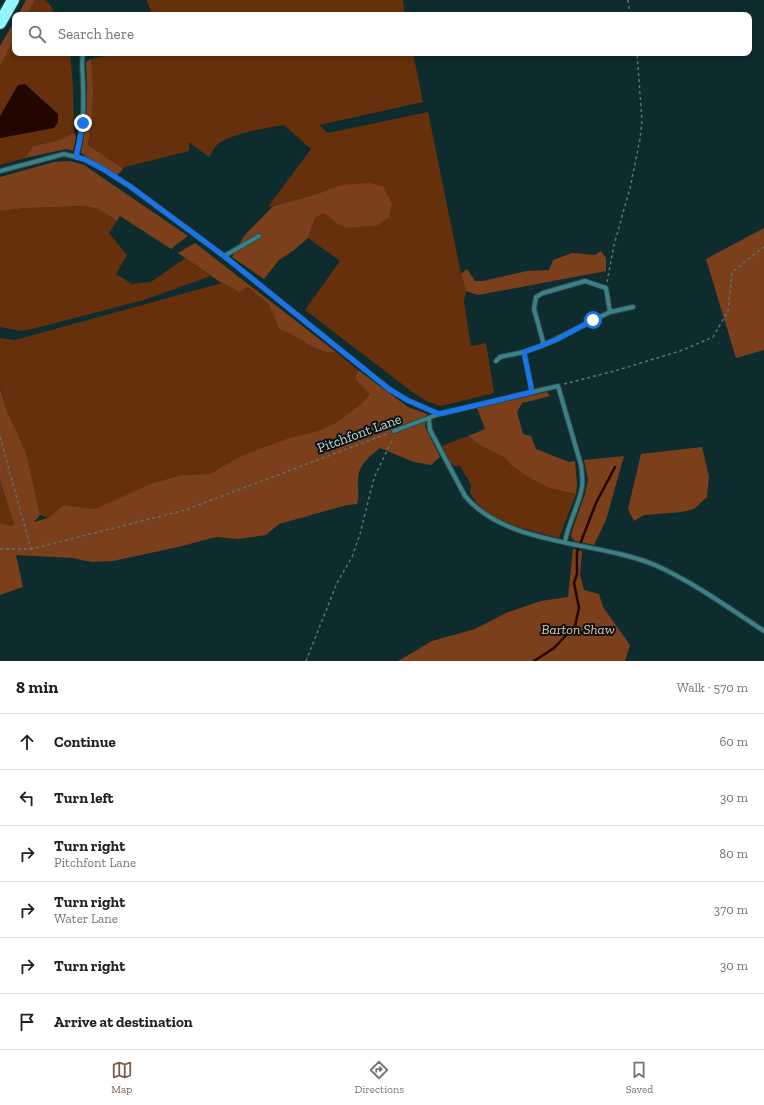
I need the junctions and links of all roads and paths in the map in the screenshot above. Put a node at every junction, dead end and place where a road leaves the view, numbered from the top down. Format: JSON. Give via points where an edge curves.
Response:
{"nodes":[{"id":1,"x":13,"y":0,"type":"edge"},
{"id":2,"x":628,"y":0,"type":"edge"},
{"id":3,"x":630,"y":12,"type":"edge"},
{"id":4,"x":0,"y":23,"type":"edge"},
{"id":5,"x":82,"y":56,"type":"edge"},
{"id":6,"x":637,"y":56,"type":"edge"},
{"id":7,"x":76,"y":157,"type":"junction"},
{"id":8,"x":0,"y":171,"type":"edge"},
{"id":9,"x":259,"y":236,"type":"dead end"},
{"id":10,"x":764,"y":247,"type":"edge"},
{"id":11,"x":224,"y":256,"type":"junction"},
{"id":12,"x":606,"y":288,"type":"junction"},
{"id":13,"x":633,"y":307,"type":"dead end"},
{"id":14,"x":610,"y":312,"type":"junction"},
{"id":15,"x":544,"y":345,"type":"junction"},
{"id":16,"x":524,"y":352,"type":"junction"},
{"id":17,"x":496,"y":361,"type":"dead end"},
{"id":18,"x":558,"y":386,"type":"junction"},
{"id":19,"x":532,"y":392,"type":"junction"},
{"id":20,"x":439,"y":414,"type":"junction"},
{"id":21,"x":429,"y":419,"type":"junction"},
{"id":22,"x":394,"y":431,"type":"junction"},
{"id":23,"x":0,"y":437,"type":"edge"},
{"id":24,"x":565,"y":542,"type":"junction"},
{"id":25,"x":0,"y":549,"type":"edge"},
{"id":26,"x":31,"y":549,"type":"junction"},
{"id":27,"x":764,"y":631,"type":"edge"},
{"id":28,"x":306,"y":661,"type":"edge"}],
"edges":[{"from":1,"to":4,"type":"highway"},
{"from":2,"to":3,"type":"path"},
{"from":5,"to":7,"type":"lane","via":[[83,123]]},
{"from":6,"to":12,"type":"path","via":[[642,120],[640,139]]},
{"from":7,"to":8,"type":"lane","via":[[64,154]]},
{"from":7,"to":11,"type":"lane","via":[[97,166],[131,187]]},
{"from":9,"to":11,"type":"lane"},
{"from":10,"to":18,"type":"path","via":[[732,272],[728,311],[713,337],[683,350]]},
{"from":11,"to":20,"type":"lane","via":[[389,389]]},
{"from":12,"to":14,"type":"lane"},
{"from":12,"to":15,"type":"lane","via":[[585,281],[536,297],[534,309]]},
{"from":13,"to":14,"type":"lane"},
{"from":14,"to":15,"type":"lane"},
{"from":15,"to":16,"type":"lane"},
{"from":16,"to":17,"type":"lane","via":[[500,357]]},
{"from":16,"to":19,"type":"lane"},
{"from":18,"to":19,"type":"lane","name":"Pitchfont Lane"},
{"from":18,"to":24,"type":"lane","via":[[582,476],[582,488]]},
{"from":19,"to":20,"type":"lane","name":"Pitchfont Lane"},
{"from":20,"to":21,"type":"lane","name":"Pitchfont Lane"},
{"from":21,"to":22,"type":"lane","name":"Pitchfont Lane"},
{"from":21,"to":24,"type":"lane","via":[[430,430],[471,504],[503,525]]},
{"from":22,"to":26,"type":"path","name":"Pitchfont Lane","via":[[185,510]]},
{"from":22,"to":28,"type":"path","via":[[374,478],[352,557],[337,583]]},
{"from":23,"to":26,"type":"path"},
{"from":24,"to":27,"type":"lane","via":[[654,565]]},
{"from":25,"to":26,"type":"path","name":"Pitchfont Lane"}]}
